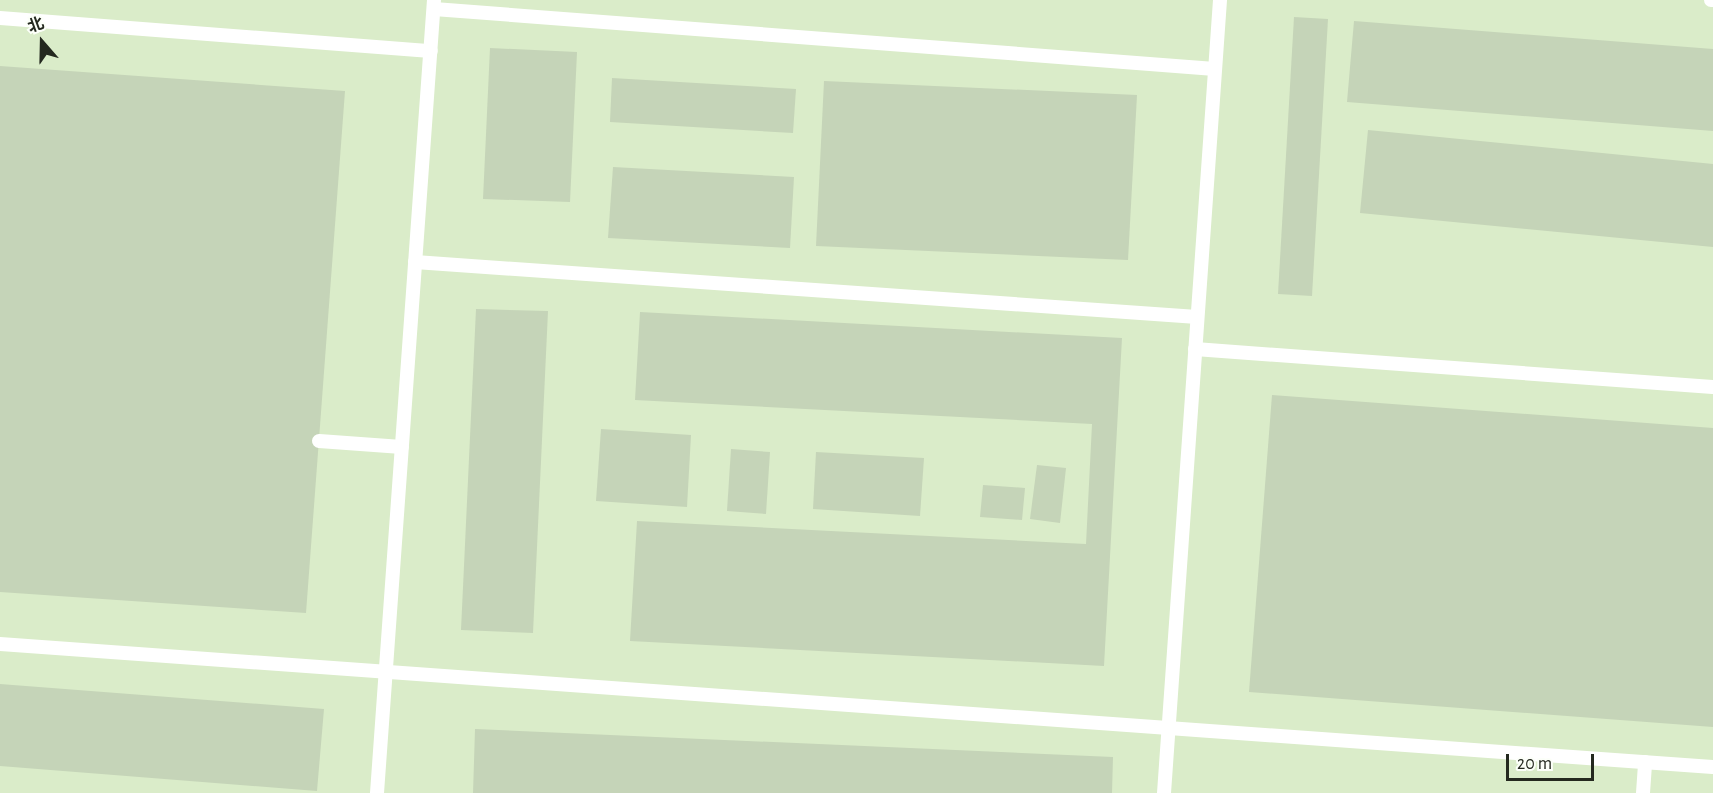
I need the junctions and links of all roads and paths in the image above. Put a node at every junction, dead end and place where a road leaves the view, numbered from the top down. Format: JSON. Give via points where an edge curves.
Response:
{"nodes":[{"id":1,"x":1220,"y":0,"type":"edge"},
{"id":2,"x":434,"y":4,"type":"edge"},
{"id":3,"x":0,"y":18,"type":"edge"},
{"id":4,"x":430,"y":51,"type":"junction"},
{"id":5,"x":1215,"y":69,"type":"junction"},
{"id":6,"x":415,"y":262,"type":"junction"},
{"id":7,"x":1197,"y":317,"type":"junction"},
{"id":8,"x":1195,"y":349,"type":"junction"},
{"id":9,"x":1713,"y":387,"type":"edge"},
{"id":10,"x":319,"y":441,"type":"dead end"},
{"id":11,"x":402,"y":447,"type":"junction"},
{"id":12,"x":0,"y":644,"type":"edge"},
{"id":13,"x":386,"y":672,"type":"junction"},
{"id":14,"x":1169,"y":728,"type":"junction"},
{"id":15,"x":1645,"y":762,"type":"junction"},
{"id":16,"x":1713,"y":767,"type":"edge"},
{"id":17,"x":377,"y":793,"type":"edge"},
{"id":18,"x":1164,"y":793,"type":"edge"},
{"id":19,"x":1643,"y":793,"type":"edge"}],
"edges":[{"from":1,"to":5,"type":"lane"},
{"from":2,"to":4,"type":"lane"},
{"from":2,"to":5,"type":"lane"},
{"from":3,"to":4,"type":"lane"},
{"from":4,"to":6,"type":"lane"},
{"from":5,"to":7,"type":"lane"},
{"from":6,"to":7,"type":"lane"},
{"from":6,"to":11,"type":"lane"},
{"from":7,"to":8,"type":"lane"},
{"from":8,"to":9,"type":"lane"},
{"from":8,"to":14,"type":"lane"},
{"from":10,"to":11,"type":"lane"},
{"from":11,"to":13,"type":"lane"},
{"from":12,"to":13,"type":"lane"},
{"from":13,"to":14,"type":"lane"},
{"from":13,"to":17,"type":"lane"},
{"from":14,"to":15,"type":"lane"},
{"from":14,"to":18,"type":"lane"},
{"from":15,"to":16,"type":"lane"},
{"from":15,"to":19,"type":"lane"}]}
